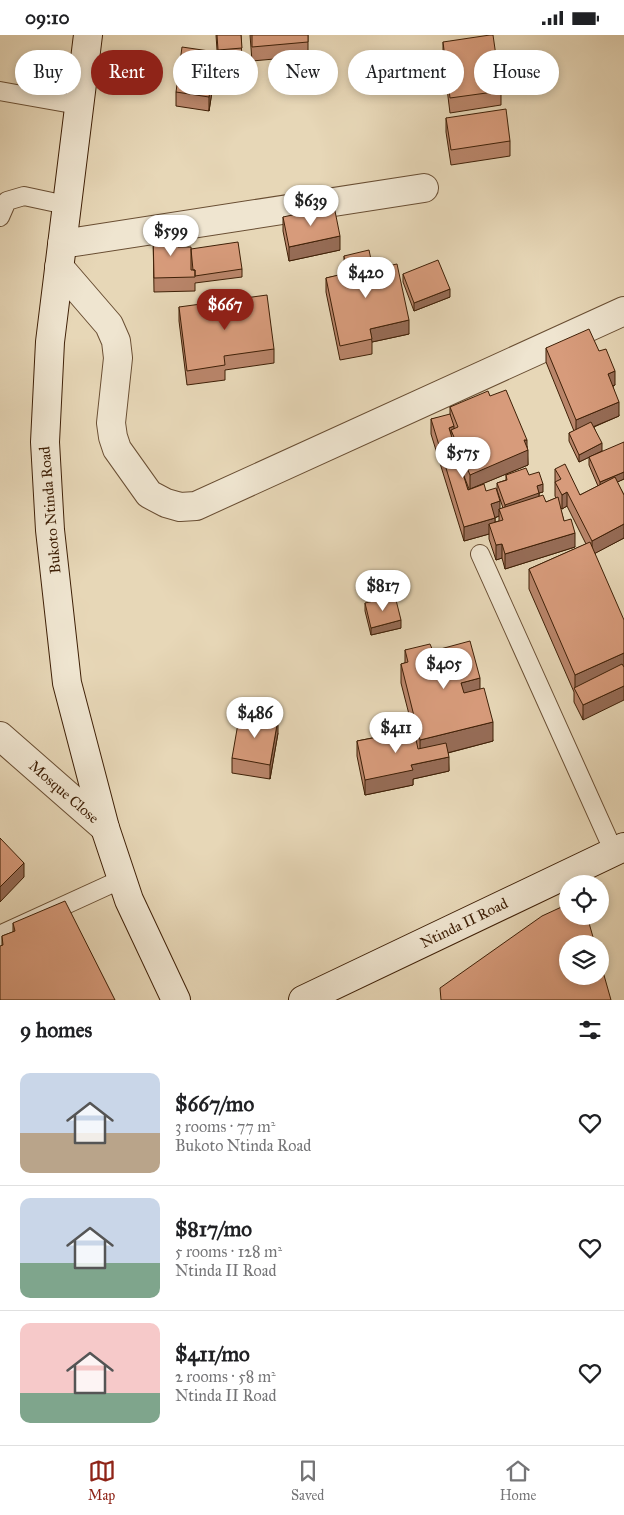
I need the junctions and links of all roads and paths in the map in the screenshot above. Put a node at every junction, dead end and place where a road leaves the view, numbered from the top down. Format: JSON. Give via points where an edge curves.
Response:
{"nodes":[{"id":1,"x":88,"y":35,"type":"edge"},
{"id":2,"x":0,"y":91,"type":"edge"},
{"id":3,"x":78,"y":105,"type":"junction"},
{"id":4,"x":424,"y":187,"type":"dead end"},
{"id":5,"x":66,"y":205,"type":"junction"},
{"id":6,"x":2,"y":206,"type":"edge"},
{"id":7,"x":60,"y":255,"type":"junction"},
{"id":8,"x":624,"y":311,"type":"edge"},
{"id":9,"x":480,"y":554,"type":"dead end"},
{"id":10,"x":0,"y":736,"type":"edge"},
{"id":11,"x":105,"y":828,"type":"junction"},
{"id":12,"x":619,"y":849,"type":"edge"},
{"id":13,"x":122,"y":879,"type":"junction"},
{"id":14,"x":0,"y":939,"type":"edge"},
{"id":15,"x":176,"y":1000,"type":"edge"},
{"id":16,"x":303,"y":1000,"type":"edge"}],
"edges":[{"from":1,"to":3,"type":"street","name":"Bukoto Ntinda Road"},
{"from":2,"to":3,"type":"lane"},
{"from":3,"to":5,"type":"street","name":"Bukoto Ntinda Road"},
{"from":4,"to":7,"type":"street"},
{"from":5,"to":6,"type":"lane","via":[[24,196]]},
{"from":5,"to":7,"type":"street","name":"Bukoto Ntinda Road"},
{"from":7,"to":8,"type":"street","via":[[109,325],[116,341],[118,358],[111,423],[117,449],[149,494],[180,507],[196,506]]},
{"from":7,"to":11,"type":"street","name":"Bukoto Ntinda Road","via":[[50,342],[44,442],[50,530],[67,683]]},
{"from":9,"to":12,"type":"lane"},
{"from":10,"to":11,"type":"street","name":"Mosque Close"},
{"from":11,"to":13,"type":"street","name":"Bukoto Ntinda Road"},
{"from":12,"to":16,"type":"street","name":"Ntinda II Road"},
{"from":13,"to":14,"type":"lane","via":[[4,933]]},
{"from":13,"to":15,"type":"street","name":"Bukoto Ntinda Road"}]}
